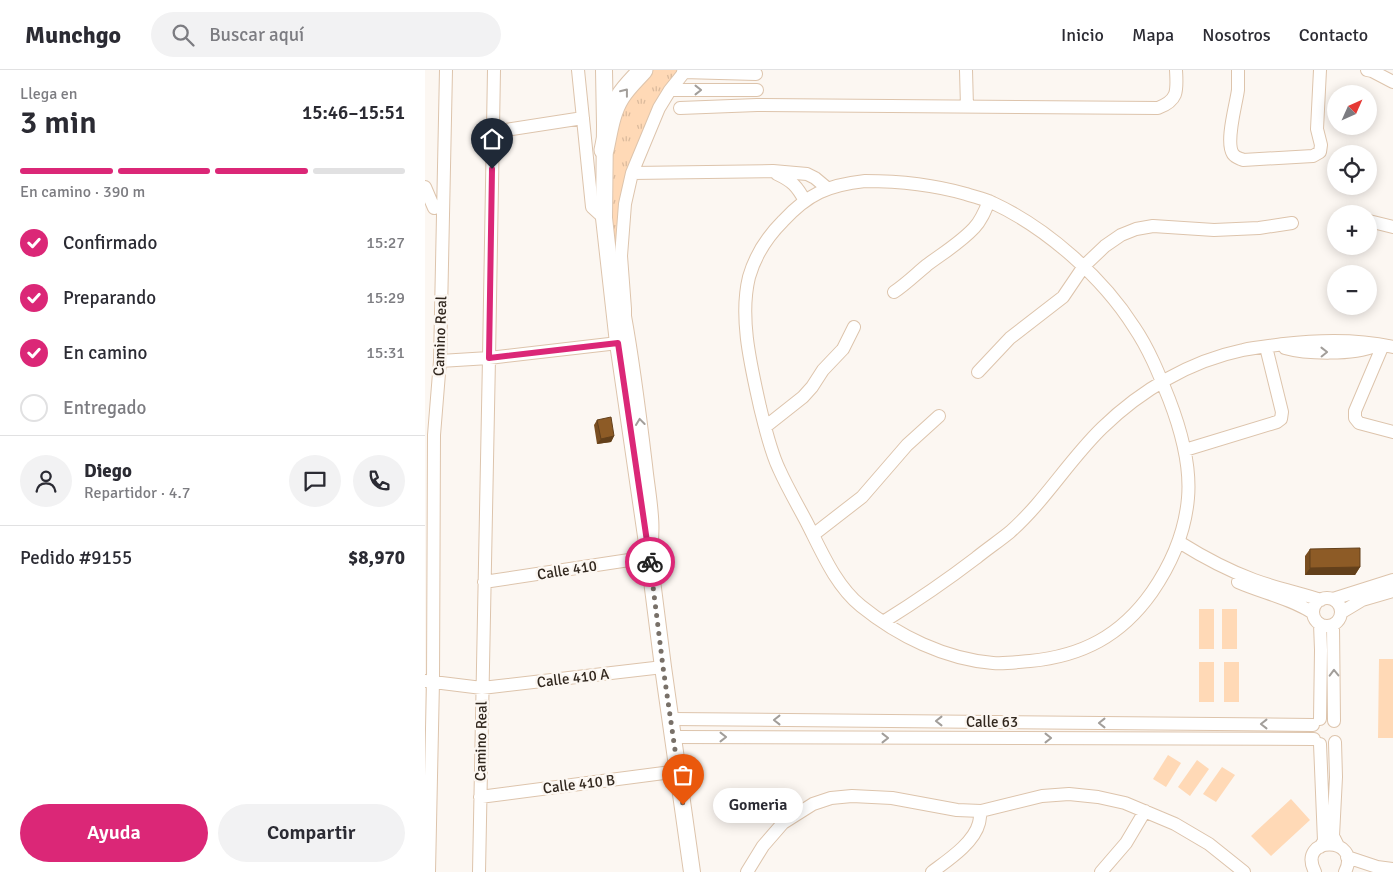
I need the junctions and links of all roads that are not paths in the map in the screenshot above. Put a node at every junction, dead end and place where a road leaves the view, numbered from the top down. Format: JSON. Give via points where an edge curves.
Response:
{"nodes":[{"id":1,"x":446,"y":70,"type":"edge"},
{"id":2,"x":493,"y":70,"type":"edge"},
{"id":3,"x":578,"y":70,"type":"edge"},
{"id":4,"x":597,"y":70,"type":"edge"},
{"id":5,"x":604,"y":70,"type":"edge"},
{"id":6,"x":643,"y":70,"type":"edge"},
{"id":7,"x":966,"y":70,"type":"edge"},
{"id":8,"x":1176,"y":70,"type":"edge"},
{"id":9,"x":1237,"y":70,"type":"edge"},
{"id":10,"x":1320,"y":70,"type":"edge"},
{"id":11,"x":1370,"y":70,"type":"edge"},
{"id":12,"x":684,"y":71,"type":"edge"},
{"id":13,"x":757,"y":72,"type":"edge"},
{"id":14,"x":1393,"y":82,"type":"edge"},
{"id":15,"x":670,"y":90,"type":"junction"},
{"id":16,"x":757,"y":90,"type":"junction"},
{"id":17,"x":757,"y":105,"type":"junction"},
{"id":18,"x":967,"y":107,"type":"junction"},
{"id":19,"x":680,"y":108,"type":"dead end"},
{"id":20,"x":583,"y":118,"type":"junction"},
{"id":21,"x":493,"y":132,"type":"junction"},
{"id":22,"x":604,"y":156,"type":"junction"},
{"id":23,"x":773,"y":172,"type":"junction"},
{"id":24,"x":632,"y":173,"type":"junction"},
{"id":25,"x":425,"y":187,"type":"edge"},
{"id":26,"x":827,"y":188,"type":"junction"},
{"id":27,"x":805,"y":201,"type":"junction"},
{"id":28,"x":989,"y":202,"type":"junction"},
{"id":29,"x":434,"y":209,"type":"edge"},
{"id":30,"x":604,"y":218,"type":"junction"},
{"id":31,"x":1292,"y":223,"type":"dead end"},
{"id":32,"x":1377,"y":223,"type":"edge"},
{"id":33,"x":1393,"y":227,"type":"edge"},
{"id":34,"x":1084,"y":266,"type":"junction"},
{"id":35,"x":894,"y":292,"type":"dead end"},
{"id":36,"x":621,"y":319,"type":"junction"},
{"id":37,"x":854,"y":327,"type":"dead end"},
{"id":38,"x":618,"y":343,"type":"junction"},
{"id":39,"x":1384,"y":345,"type":"edge"},
{"id":40,"x":1271,"y":346,"type":"junction"},
{"id":41,"x":489,"y":358,"type":"junction"},
{"id":42,"x":440,"y":362,"type":"junction"},
{"id":43,"x":978,"y":372,"type":"dead end"},
{"id":44,"x":1162,"y":382,"type":"junction"},
{"id":45,"x":939,"y":416,"type":"dead end"},
{"id":46,"x":765,"y":427,"type":"junction"},
{"id":47,"x":1393,"y":432,"type":"edge"},
{"id":48,"x":429,"y":436,"type":"edge"},
{"id":49,"x":1185,"y":450,"type":"junction"},
{"id":50,"x":813,"y":535,"type":"junction"},
{"id":51,"x":1177,"y":546,"type":"junction"},
{"id":52,"x":649,"y":557,"type":"junction"},
{"id":53,"x":1393,"y":580,"type":"edge"},
{"id":54,"x":484,"y":582,"type":"junction"},
{"id":55,"x":1393,"y":591,"type":"edge"},
{"id":56,"x":1327,"y":599,"type":"junction"},
{"id":57,"x":1342,"y":612,"type":"junction"},
{"id":58,"x":1317,"y":619,"type":"junction"},
{"id":59,"x":883,"y":622,"type":"junction"},
{"id":60,"x":1333,"y":625,"type":"junction"},
{"id":61,"x":663,"y":667,"type":"junction"},
{"id":62,"x":429,"y":681,"type":"edge"},
{"id":63,"x":482,"y":688,"type":"junction"},
{"id":64,"x":671,"y":719,"type":"junction"},
{"id":65,"x":1334,"y":721,"type":"junction"},
{"id":66,"x":1316,"y":722,"type":"junction"},
{"id":67,"x":674,"y":737,"type":"junction"},
{"id":68,"x":1317,"y":742,"type":"junction"},
{"id":69,"x":1335,"y":742,"type":"junction"},
{"id":70,"x":679,"y":771,"type":"junction"},
{"id":71,"x":480,"y":797,"type":"junction"},
{"id":72,"x":1328,"y":804,"type":"junction"},
{"id":73,"x":981,"y":810,"type":"junction"},
{"id":74,"x":1145,"y":811,"type":"junction"},
{"id":75,"x":1338,"y":846,"type":"junction"},
{"id":76,"x":1320,"y":847,"type":"junction"},
{"id":77,"x":1347,"y":857,"type":"junction"},
{"id":78,"x":1310,"y":870,"type":"edge"},
{"id":79,"x":1393,"y":870,"type":"edge"},
{"id":80,"x":429,"y":872,"type":"edge"},
{"id":81,"x":479,"y":872,"type":"edge"},
{"id":82,"x":691,"y":872,"type":"edge"},
{"id":83,"x":747,"y":872,"type":"edge"},
{"id":84,"x":932,"y":872,"type":"edge"},
{"id":85,"x":1101,"y":872,"type":"edge"},
{"id":86,"x":1244,"y":872,"type":"edge"},
{"id":87,"x":1345,"y":872,"type":"edge"}],
"edges":[{"from":1,"to":29,"type":"street","name":"Camino Real"},
{"from":2,"to":21,"type":"street","name":"Camino Real"},
{"from":3,"to":20,"type":"street"},
{"from":4,"to":22,"type":"main road"},
{"from":5,"to":22,"type":"main road"},
{"from":22,"to":6,"type":"highway","one_way":true,"via":[[614,109]]},
{"from":7,"to":18,"type":"street"},
{"from":8,"to":18,"type":"street","via":[[1174,99],[1158,108]]},
{"from":9,"to":10,"type":"street","via":[[1238,90],[1231,138],[1232,152],[1243,160],[1313,156],[1320,152],[1317,129]]},
{"from":11,"to":14,"type":"street"},
{"from":12,"to":13,"type":"street"},
{"from":12,"to":15,"type":"street"},
{"from":13,"to":16,"type":"street"},
{"from":15,"to":16,"type":"street","one_way":true},
{"from":15,"to":24,"type":"street","via":[[659,108]]},
{"from":16,"to":17,"type":"street"},
{"from":17,"to":18,"type":"street"},
{"from":17,"to":19,"type":"street"},
{"from":20,"to":21,"type":"street"},
{"from":20,"to":30,"type":"street","via":[[592,207]]},
{"from":21,"to":41,"type":"street","name":"Camino Real"},
{"from":22,"to":30,"type":"main road"},
{"from":23,"to":24,"type":"street"},
{"from":23,"to":26,"type":"street","via":[[807,174]]},
{"from":23,"to":27,"type":"street","via":[[791,180]]},
{"from":24,"to":36,"type":"street","via":[[625,204],[621,256]]},
{"from":25,"to":29,"type":"street"},
{"from":26,"to":27,"type":"street"},
{"from":26,"to":28,"type":"street","via":[[847,183],[885,181],[923,184]]},
{"from":27,"to":46,"type":"street","via":[[761,247],[749,277],[747,328],[751,365]]},
{"from":28,"to":34,"type":"street","via":[[1031,225]]},
{"from":28,"to":35,"type":"street","via":[[974,228]]},
{"from":29,"to":42,"type":"street","name":"Camino Real"},
{"from":30,"to":36,"type":"main road"},
{"from":31,"to":34,"type":"street","via":[[1214,230],[1153,226],[1136,229],[1105,246]]},
{"from":32,"to":33,"type":"street"},
{"from":34,"to":43,"type":"street","via":[[1063,297],[1010,338]]},
{"from":34,"to":44,"type":"street","via":[[1134,325]]},
{"from":36,"to":38,"type":"main road"},
{"from":52,"to":36,"type":"street","one_way":true,"via":[[652,546],[651,509],[639,413]]},
{"from":37,"to":46,"type":"street","via":[[843,349],[812,387]]},
{"from":38,"to":41,"type":"street"},
{"from":38,"to":52,"type":"main road"},
{"from":39,"to":40,"type":"street","via":[[1327,341]]},
{"from":39,"to":47,"type":"street","via":[[1355,411],[1355,418],[1359,423]]},
{"from":40,"to":44,"type":"street","via":[[1204,361]]},
{"from":40,"to":49,"type":"street","via":[[1281,419]]},
{"from":41,"to":42,"type":"street"},
{"from":41,"to":54,"type":"street","name":"Camino Real"},
{"from":42,"to":48,"type":"street","name":"Camino Real"},
{"from":44,"to":49,"type":"street"},
{"from":44,"to":59,"type":"street","via":[[1102,428],[1009,533],[923,597]]},
{"from":45,"to":50,"type":"street","via":[[907,445],[862,496]]},
{"from":46,"to":50,"type":"street","via":[[778,467]]},
{"from":48,"to":62,"type":"street","name":"Camino Real"},
{"from":49,"to":51,"type":"street","via":[[1188,498]]},
{"from":50,"to":59,"type":"street","via":[[846,590]]},
{"from":51,"to":56,"type":"street","via":[[1248,577]]},
{"from":51,"to":58,"type":"street","via":[[1200,564],[1304,607]]},
{"from":51,"to":59,"type":"street","via":[[1158,583],[1130,619],[1111,635],[1076,652],[1034,661],[993,663],[957,656],[909,639]]},
{"from":52,"to":54,"type":"street","name":"Calle 410"},
{"from":52,"to":61,"type":"main road"},
{"from":53,"to":56,"type":"street"},
{"from":54,"to":63,"type":"street","name":"Camino Real"},
{"from":55,"to":57,"type":"street","via":[[1362,600]]},
{"from":56,"to":57,"type":"street","via":[[1339,604]]},
{"from":56,"to":58,"type":"street","via":[[1315,605]]},
{"from":57,"to":60,"type":"street"},
{"from":58,"to":60,"type":"street"},
{"from":58,"to":66,"type":"street","via":[[1321,658]]},
{"from":65,"to":60,"type":"street","one_way":true},
{"from":61,"to":63,"type":"street","name":"Calle 410 A"},
{"from":61,"to":64,"type":"main road"},
{"from":62,"to":63,"type":"street"},
{"from":62,"to":80,"type":"street","name":"Camino Real"},
{"from":63,"to":71,"type":"street","name":"Camino Real"},
{"from":66,"to":64,"type":"street","name":"Calle 63","one_way":true},
{"from":64,"to":67,"type":"main road"},
{"from":65,"to":66,"type":"street","via":[[1327,718]]},
{"from":65,"to":69,"type":"street","via":[[1339,734]]},
{"from":66,"to":68,"type":"street","via":[[1311,732]]},
{"from":67,"to":68,"type":"street","name":"Calle 63","one_way":true},
{"from":67,"to":70,"type":"main road"},
{"from":68,"to":69,"type":"street","via":[[1327,745]]},
{"from":68,"to":72,"type":"street"},
{"from":69,"to":72,"type":"street","via":[[1336,777]]},
{"from":70,"to":71,"type":"street","name":"Calle 410 B"},
{"from":70,"to":82,"type":"main road"},
{"from":71,"to":81,"type":"street","name":"Camino Real"},
{"from":72,"to":75,"type":"street","via":[[1333,836]]},
{"from":72,"to":76,"type":"street","via":[[1324,841]]},
{"from":73,"to":74,"type":"street","via":[[1043,796],[1069,794],[1125,803]]},
{"from":73,"to":83,"type":"street","via":[[957,810],[892,798],[831,798],[813,804],[783,823]]},
{"from":73,"to":84,"type":"street","via":[[979,824],[968,843]]},
{"from":74,"to":85,"type":"street","via":[[1126,843]]},
{"from":74,"to":86,"type":"street","via":[[1209,844]]},
{"from":75,"to":76,"type":"street"},
{"from":75,"to":77,"type":"street"},
{"from":76,"to":78,"type":"street","via":[[1313,855]]},
{"from":77,"to":79,"type":"street"},
{"from":77,"to":87,"type":"street"}]}
